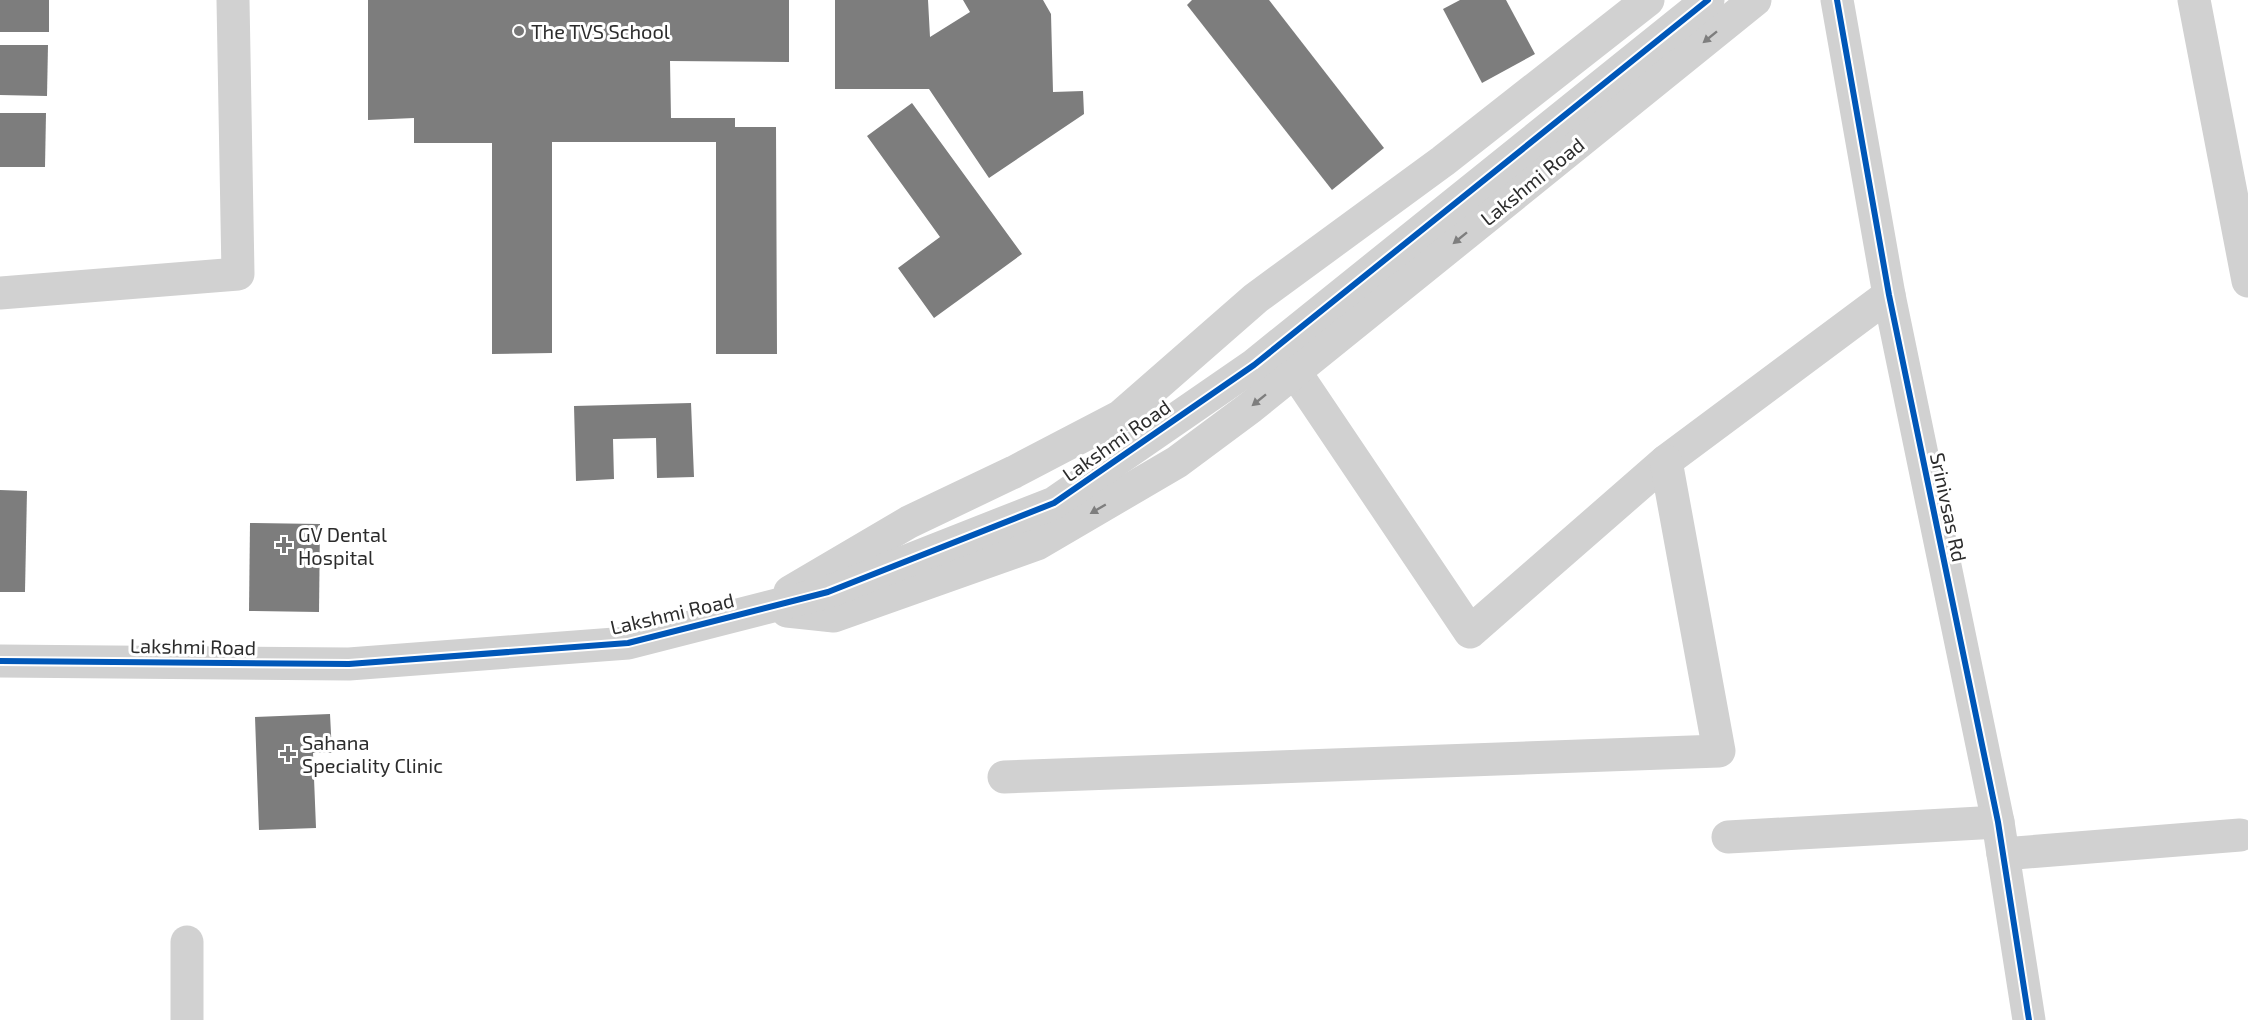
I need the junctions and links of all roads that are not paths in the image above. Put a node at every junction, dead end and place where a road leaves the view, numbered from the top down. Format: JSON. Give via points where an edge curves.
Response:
{"nodes":[{"id":1,"x":233,"y":0,"type":"edge"},
{"id":2,"x":1648,"y":0,"type":"edge"},
{"id":3,"x":1708,"y":0,"type":"edge"},
{"id":4,"x":1755,"y":0,"type":"edge"},
{"id":5,"x":1837,"y":0,"type":"edge"},
{"id":6,"x":2194,"y":0,"type":"edge"},
{"id":7,"x":2248,"y":282,"type":"edge"},
{"id":8,"x":0,"y":293,"type":"edge"},
{"id":9,"x":1888,"y":295,"type":"junction"},
{"id":10,"x":1295,"y":372,"type":"junction"},
{"id":11,"x":1666,"y":461,"type":"junction"},
{"id":12,"x":766,"y":608,"type":"junction"},
{"id":13,"x":0,"y":661,"type":"edge"},
{"id":14,"x":1004,"y":777,"type":"dead end"},
{"id":15,"x":1998,"y":822,"type":"junction"},
{"id":16,"x":2240,"y":835,"type":"dead end"},
{"id":17,"x":1728,"y":837,"type":"dead end"},
{"id":18,"x":2003,"y":854,"type":"junction"},
{"id":19,"x":187,"y":942,"type":"dead end"},
{"id":20,"x":187,"y":1020,"type":"edge"},
{"id":21,"x":2029,"y":1020,"type":"edge"}],
"edges":[{"from":1,"to":8,"type":"street","via":[[238,274]]},
{"from":2,"to":12,"type":"street","name":"Lakshmi Road","via":[[1443,161],[1256,298],[1121,416],[909,522],[811,577]]},
{"from":3,"to":12,"type":"street","name":"Lakshmi Road","via":[[1254,365],[1054,503],[828,592]]},
{"from":4,"to":10,"type":"street","name":"Lakshmi Road","one_way":true},
{"from":5,"to":9,"type":"street","name":"Srinivsas Rd"},
{"from":6,"to":7,"type":"street"},
{"from":9,"to":11,"type":"street"},
{"from":9,"to":15,"type":"street","name":"Srinivsas Rd"},
{"from":10,"to":11,"type":"street","via":[[1470,632]]},
{"from":10,"to":12,"type":"street","name":"Lakshmi Road","one_way":true,"via":[[1177,462],[1037,544],[834,616]]},
{"from":11,"to":14,"type":"street","via":[[1719,751]]},
{"from":12,"to":13,"type":"street","name":"Lakshmi Road","via":[[628,643],[349,664]]},
{"from":15,"to":17,"type":"street"},
{"from":15,"to":18,"type":"street","name":"Srinivsas Rd"},
{"from":16,"to":18,"type":"street"},
{"from":18,"to":21,"type":"street","name":"Srinivsas Rd"},
{"from":19,"to":20,"type":"street"}]}
